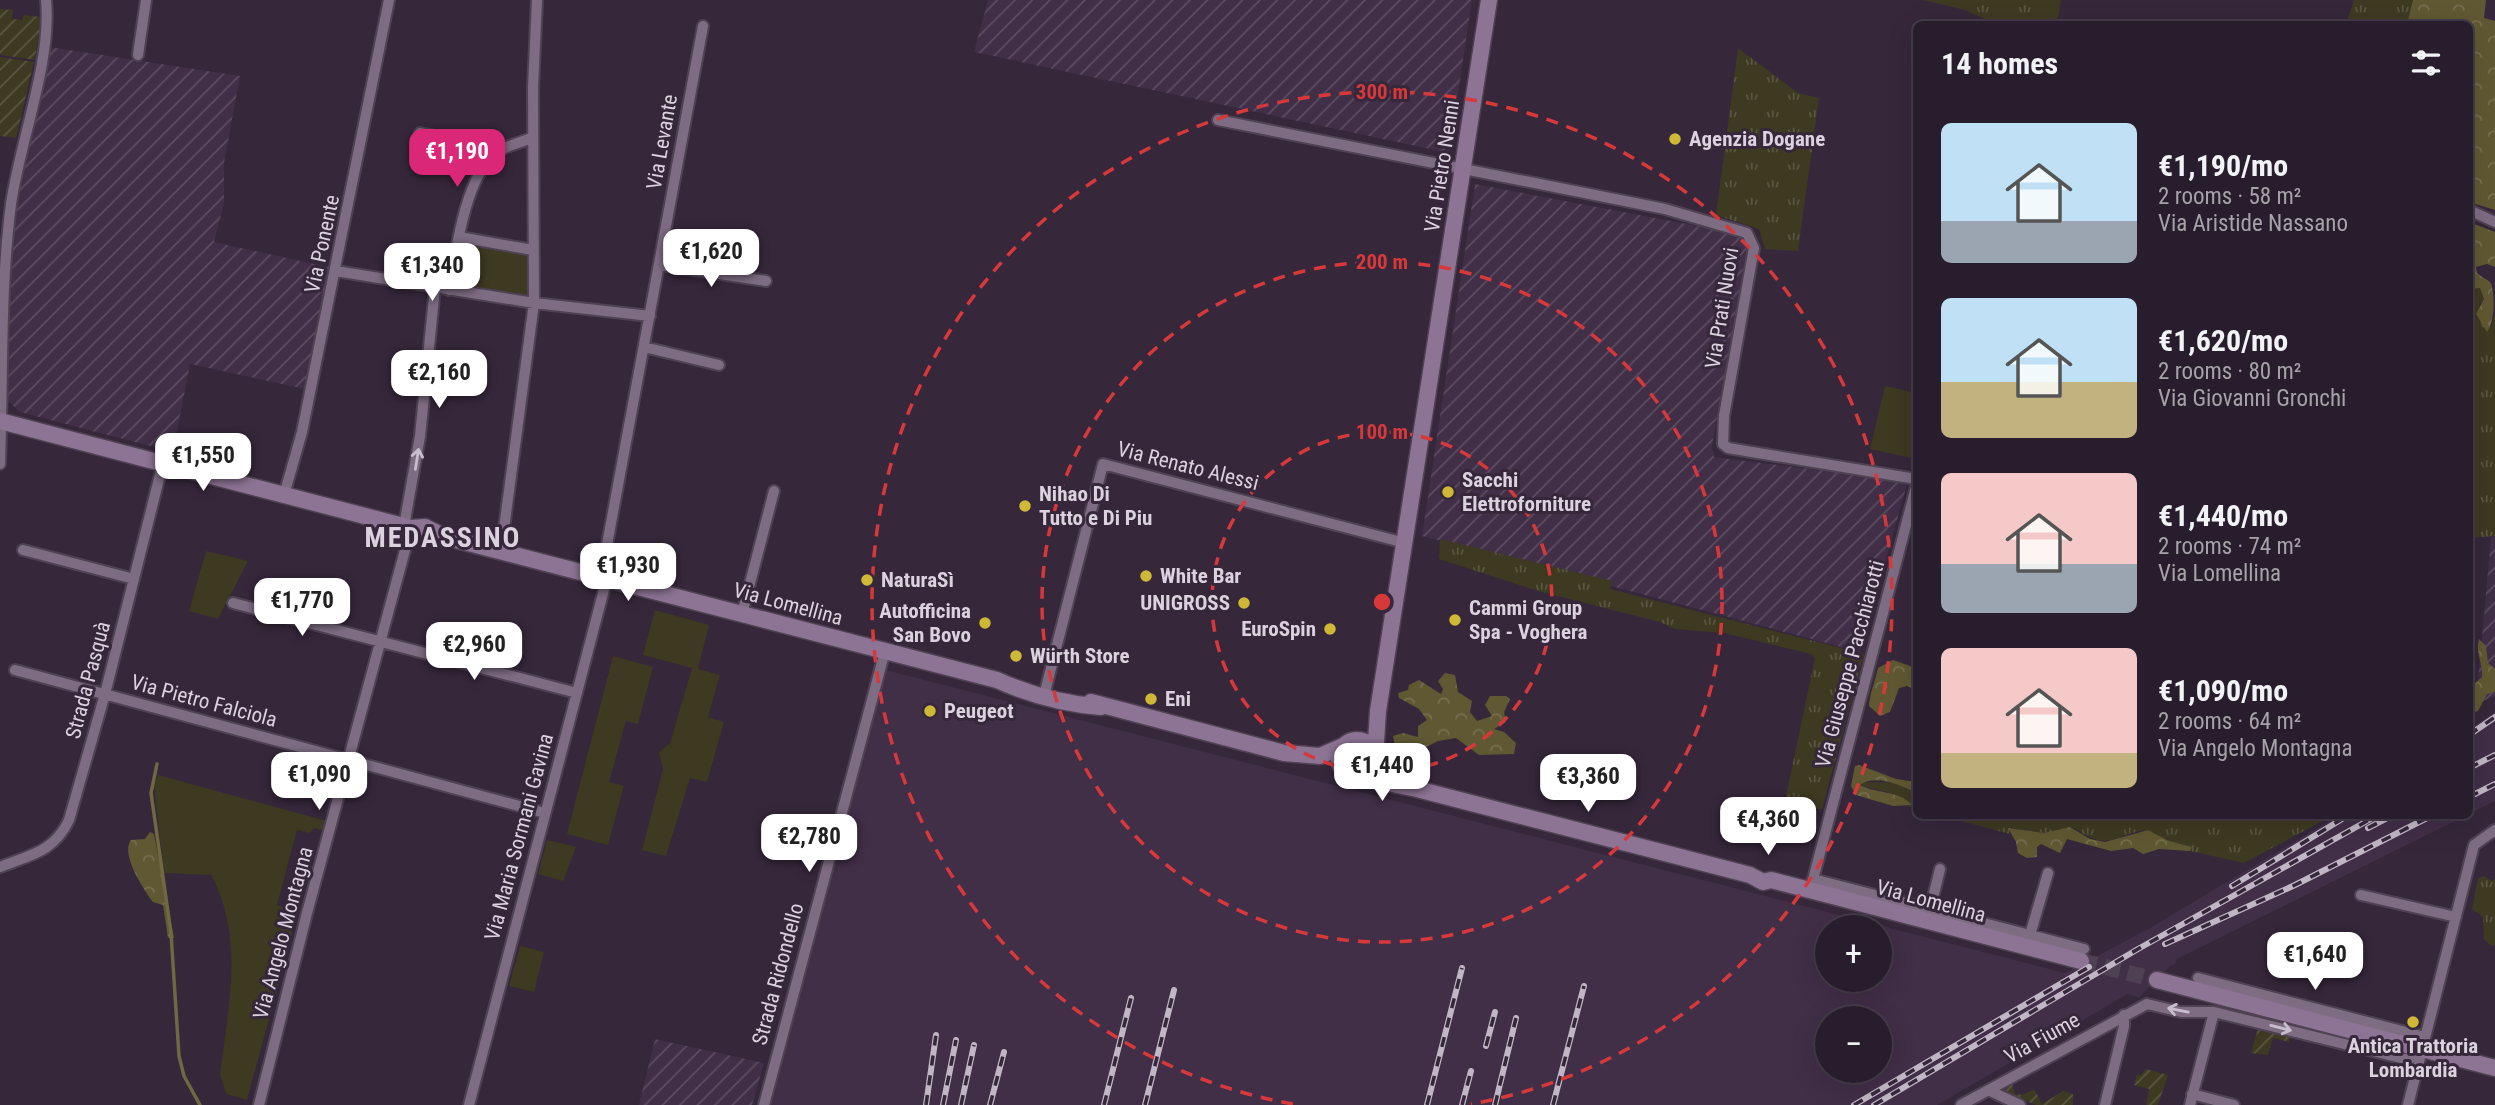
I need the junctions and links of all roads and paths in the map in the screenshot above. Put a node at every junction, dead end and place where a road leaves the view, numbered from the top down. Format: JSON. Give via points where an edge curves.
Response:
{"nodes":[{"id":1,"x":46,"y":0,"type":"edge"},
{"id":2,"x":146,"y":0,"type":"edge"},
{"id":3,"x":389,"y":0,"type":"edge"},
{"id":4,"x":537,"y":0,"type":"edge"},
{"id":5,"x":1489,"y":0,"type":"edge"},
{"id":6,"x":703,"y":26,"type":"dead end"},
{"id":7,"x":138,"y":55,"type":"dead end"},
{"id":8,"x":1218,"y":120,"type":"dead end"},
{"id":9,"x":420,"y":133,"type":"dead end"},
{"id":10,"x":533,"y":137,"type":"junction"},
{"id":11,"x":505,"y":149,"type":"junction"},
{"id":12,"x":1462,"y":169,"type":"junction"},
{"id":13,"x":2473,"y":212,"type":"edge"},
{"id":14,"x":2495,"y":222,"type":"edge"},
{"id":15,"x":459,"y":237,"type":"junction"},
{"id":16,"x":533,"y":250,"type":"junction"},
{"id":17,"x":660,"y":265,"type":"junction"},
{"id":18,"x":336,"y":271,"type":"junction"},
{"id":19,"x":766,"y":281,"type":"dead end"},
{"id":20,"x":435,"y":288,"type":"junction"},
{"id":21,"x":449,"y":290,"type":"junction"},
{"id":22,"x":534,"y":303,"type":"junction"},
{"id":23,"x":650,"y":316,"type":"junction"},
{"id":24,"x":645,"y":347,"type":"junction"},
{"id":25,"x":719,"y":365,"type":"dead end"},
{"id":26,"x":1,"y":421,"type":"edge"},
{"id":27,"x":163,"y":463,"type":"junction"},
{"id":28,"x":0,"y":464,"type":"edge"},
{"id":29,"x":1913,"y":479,"type":"edge"},
{"id":30,"x":774,"y":491,"type":"dead end"},
{"id":31,"x":284,"y":495,"type":"junction"},
{"id":32,"x":1913,"y":497,"type":"edge"},
{"id":33,"x":409,"y":527,"type":"junction"},
{"id":34,"x":1405,"y":543,"type":"junction"},
{"id":35,"x":23,"y":550,"type":"dead end"},
{"id":36,"x":501,"y":551,"type":"junction"},
{"id":37,"x":604,"y":578,"type":"junction"},
{"id":38,"x":134,"y":579,"type":"junction"},
{"id":39,"x":233,"y":603,"type":"dead end"},
{"id":40,"x":742,"y":614,"type":"junction"},
{"id":41,"x":380,"y":641,"type":"junction"},
{"id":42,"x":885,"y":651,"type":"junction"},
{"id":43,"x":15,"y":670,"type":"dead end"},
{"id":44,"x":997,"y":680,"type":"junction"},
{"id":45,"x":1046,"y":688,"type":"junction"},
{"id":46,"x":577,"y":693,"type":"junction"},
{"id":47,"x":105,"y":694,"type":"junction"},
{"id":48,"x":1101,"y":707,"type":"junction"},
{"id":49,"x":1378,"y":711,"type":"junction"},
{"id":50,"x":1235,"y":742,"type":"junction"},
{"id":51,"x":1348,"y":743,"type":"junction"},
{"id":52,"x":1375,"y":758,"type":"junction"},
{"id":53,"x":349,"y":760,"type":"junction"},
{"id":54,"x":1349,"y":774,"type":"junction"},
{"id":55,"x":1417,"y":789,"type":"junction"},
{"id":56,"x":545,"y":813,"type":"junction"},
{"id":57,"x":2495,"y":830,"type":"edge"},
{"id":58,"x":0,"y":867,"type":"edge"},
{"id":59,"x":1940,"y":869,"type":"dead end"},
{"id":60,"x":2048,"y":873,"type":"dead end"},
{"id":61,"x":1811,"y":885,"type":"junction"},
{"id":62,"x":2361,"y":895,"type":"dead end"},
{"id":63,"x":1930,"y":910,"type":"junction"},
{"id":64,"x":2456,"y":917,"type":"junction"},
{"id":65,"x":2030,"y":935,"type":"junction"},
{"id":66,"x":2082,"y":955,"type":"joint"},
{"id":67,"x":2198,"y":978,"type":"dead end"},
{"id":68,"x":2157,"y":980,"type":"tunnel mouth"},
{"id":69,"x":2214,"y":1012,"type":"junction"},
{"id":70,"x":2124,"y":1015,"type":"junction"},
{"id":71,"x":2418,"y":1052,"type":"junction"},
{"id":72,"x":2495,"y":1068,"type":"edge"},
{"id":73,"x":1987,"y":1090,"type":"junction"},
{"id":74,"x":2191,"y":1100,"type":"edge"},
{"id":75,"x":259,"y":1104,"type":"edge"},
{"id":76,"x":469,"y":1105,"type":"edge"},
{"id":77,"x":764,"y":1105,"type":"edge"},
{"id":78,"x":1961,"y":1105,"type":"edge"},
{"id":79,"x":2020,"y":1105,"type":"edge"},
{"id":80,"x":2105,"y":1105,"type":"edge"},
{"id":81,"x":2234,"y":1105,"type":"edge"},
{"id":82,"x":2408,"y":1105,"type":"edge"}],
"edges":[{"from":1,"to":26,"type":"street","via":[[44,41],[7,231]]},
{"from":2,"to":7,"type":"street"},
{"from":3,"to":18,"type":"street","name":"Via Ponente"},
{"from":4,"to":10,"type":"street"},
{"from":5,"to":12,"type":"main road","name":"Via Pietro Nenni"},
{"from":6,"to":17,"type":"street","name":"Via Levante"},
{"from":8,"to":12,"type":"street"},
{"from":9,"to":11,"type":"street"},
{"from":10,"to":11,"type":"street"},
{"from":10,"to":16,"type":"street"},
{"from":11,"to":15,"type":"street","via":[[495,153],[474,188]]},
{"from":12,"to":29,"type":"street","name":"Via Prati Nuovi","via":[[1665,209],[1748,233],[1754,248],[1723,444],[1752,453]]},
{"from":12,"to":34,"type":"main road","name":"Via Pietro Nenni"},
{"from":13,"to":14,"type":"street"},
{"from":15,"to":16,"type":"street"},
{"from":15,"to":21,"type":"street"},
{"from":16,"to":22,"type":"street"},
{"from":17,"to":19,"type":"street"},
{"from":17,"to":23,"type":"street","name":"Via Levante"},
{"from":18,"to":20,"type":"street"},
{"from":18,"to":31,"type":"street","name":"Via Ponente"},
{"from":20,"to":21,"type":"street"},
{"from":33,"to":20,"type":"street","name":"Via Angelo Montagna","one_way":true},
{"from":21,"to":22,"type":"street"},
{"from":22,"to":23,"type":"street"},
{"from":22,"to":36,"type":"street"},
{"from":23,"to":24,"type":"street","name":"Via Levante"},
{"from":24,"to":25,"type":"street"},
{"from":24,"to":37,"type":"street","name":"Via Maria Sormani Gavina"},
{"from":26,"to":27,"type":"main road","name":"Via Lomellina"},
{"from":26,"to":28,"type":"street"},
{"from":27,"to":31,"type":"main road","name":"Via Lomellina"},
{"from":27,"to":38,"type":"street","name":"Strada Pasquà"},
{"from":30,"to":40,"type":"street"},
{"from":31,"to":33,"type":"main road","name":"Via Lomellina"},
{"from":32,"to":61,"type":"street","name":"Via Giuseppe Pacchiarotti"},
{"from":33,"to":36,"type":"main road","name":"Via Lomellina","via":[[425,527],[445,537]]},
{"from":33,"to":41,"type":"street","name":"Via Angelo Montagna"},
{"from":34,"to":45,"type":"street","name":"Via Renato Alessi","via":[[1103,464]]},
{"from":34,"to":49,"type":"main road","name":"Via Pietro Nenni"},
{"from":35,"to":38,"type":"street"},
{"from":36,"to":37,"type":"main road","name":"Via Lomellina"},
{"from":37,"to":40,"type":"main road","name":"Via Lomellina"},
{"from":37,"to":46,"type":"street","name":"Via Maria Sormani Gavina"},
{"from":38,"to":47,"type":"street","name":"Strada Pasquà"},
{"from":39,"to":41,"type":"street"},
{"from":40,"to":42,"type":"main road","name":"Via Lomellina"},
{"from":41,"to":46,"type":"street"},
{"from":41,"to":53,"type":"street","name":"Via Angelo Montagna"},
{"from":42,"to":44,"type":"main road","name":"Via Lomellina"},
{"from":42,"to":77,"type":"street","name":"Strada Ridondello"},
{"from":43,"to":47,"type":"street","name":"Via Pietro Falciola"},
{"from":44,"to":45,"type":"main road","name":"Via Lomellina"},
{"from":44,"to":48,"type":"main road","name":"Via Lomellina","via":[[1073,705]]},
{"from":45,"to":48,"type":"main road","name":"Via Lomellina"},
{"from":46,"to":56,"type":"street","name":"Via Maria Sormani Gavina"},
{"from":47,"to":53,"type":"street","name":"Via Pietro Falciola"},
{"from":47,"to":58,"type":"street","name":"Strada Pasquà","via":[[60,838],[35,854]]},
{"from":48,"to":50,"type":"main road","name":"Via Lomellina"},
{"from":49,"to":51,"type":"main road"},
{"from":49,"to":52,"type":"main road","name":"Via Pietro Nenni"},
{"from":50,"to":51,"type":"main road","name":"Via Lomellina","via":[[1311,757],[1329,754]]},
{"from":50,"to":54,"type":"main road","name":"Via Lomellina","via":[[1298,764]]},
{"from":51,"to":52,"type":"main road","name":"Via Lomellina","via":[[1365,742]]},
{"from":51,"to":54,"type":"main road","via":[[1338,759]]},
{"from":52,"to":54,"type":"main road","via":[[1365,775]]},
{"from":52,"to":55,"type":"main road","name":"Via Lomellina","via":[[1387,775]]},
{"from":53,"to":56,"type":"street","name":"Via Pietro Falciola"},
{"from":53,"to":75,"type":"street","name":"Via Angelo Montagna"},
{"from":54,"to":55,"type":"main road","name":"Via Lomellina"},
{"from":55,"to":61,"type":"main road","name":"Via Lomellina","via":[[1750,875]]},
{"from":56,"to":76,"type":"street","name":"Via Maria Sormani Gavina"},
{"from":57,"to":64,"type":"street","via":[[2474,845]]},
{"from":59,"to":63,"type":"street","name":"Via Lomellina"},
{"from":60,"to":65,"type":"street"},
{"from":61,"to":63,"type":"street","name":"Via Lomellina"},
{"from":61,"to":66,"type":"main road","name":"Via Lomellina"},
{"from":62,"to":64,"type":"street"},
{"from":63,"to":65,"type":"street","name":"Via Lomellina"},
{"from":64,"to":71,"type":"street"},
{"from":65,"to":66,"type":"street","name":"Via Lomellina"},
{"from":67,"to":71,"type":"street"},
{"from":68,"to":71,"type":"main road"},
{"from":69,"to":70,"type":"street","name":"Via Fiume","one_way":true,"via":[[2141,1005]]},
{"from":69,"to":71,"type":"street","one_way":true},
{"from":69,"to":74,"type":"street"},
{"from":70,"to":73,"type":"street","name":"Via Fiume"},
{"from":70,"to":80,"type":"street"},
{"from":71,"to":72,"type":"main road"},
{"from":71,"to":82,"type":"street"},
{"from":73,"to":78,"type":"street","name":"Via Fiume"},
{"from":73,"to":79,"type":"street"},
{"from":74,"to":81,"type":"street"}]}
